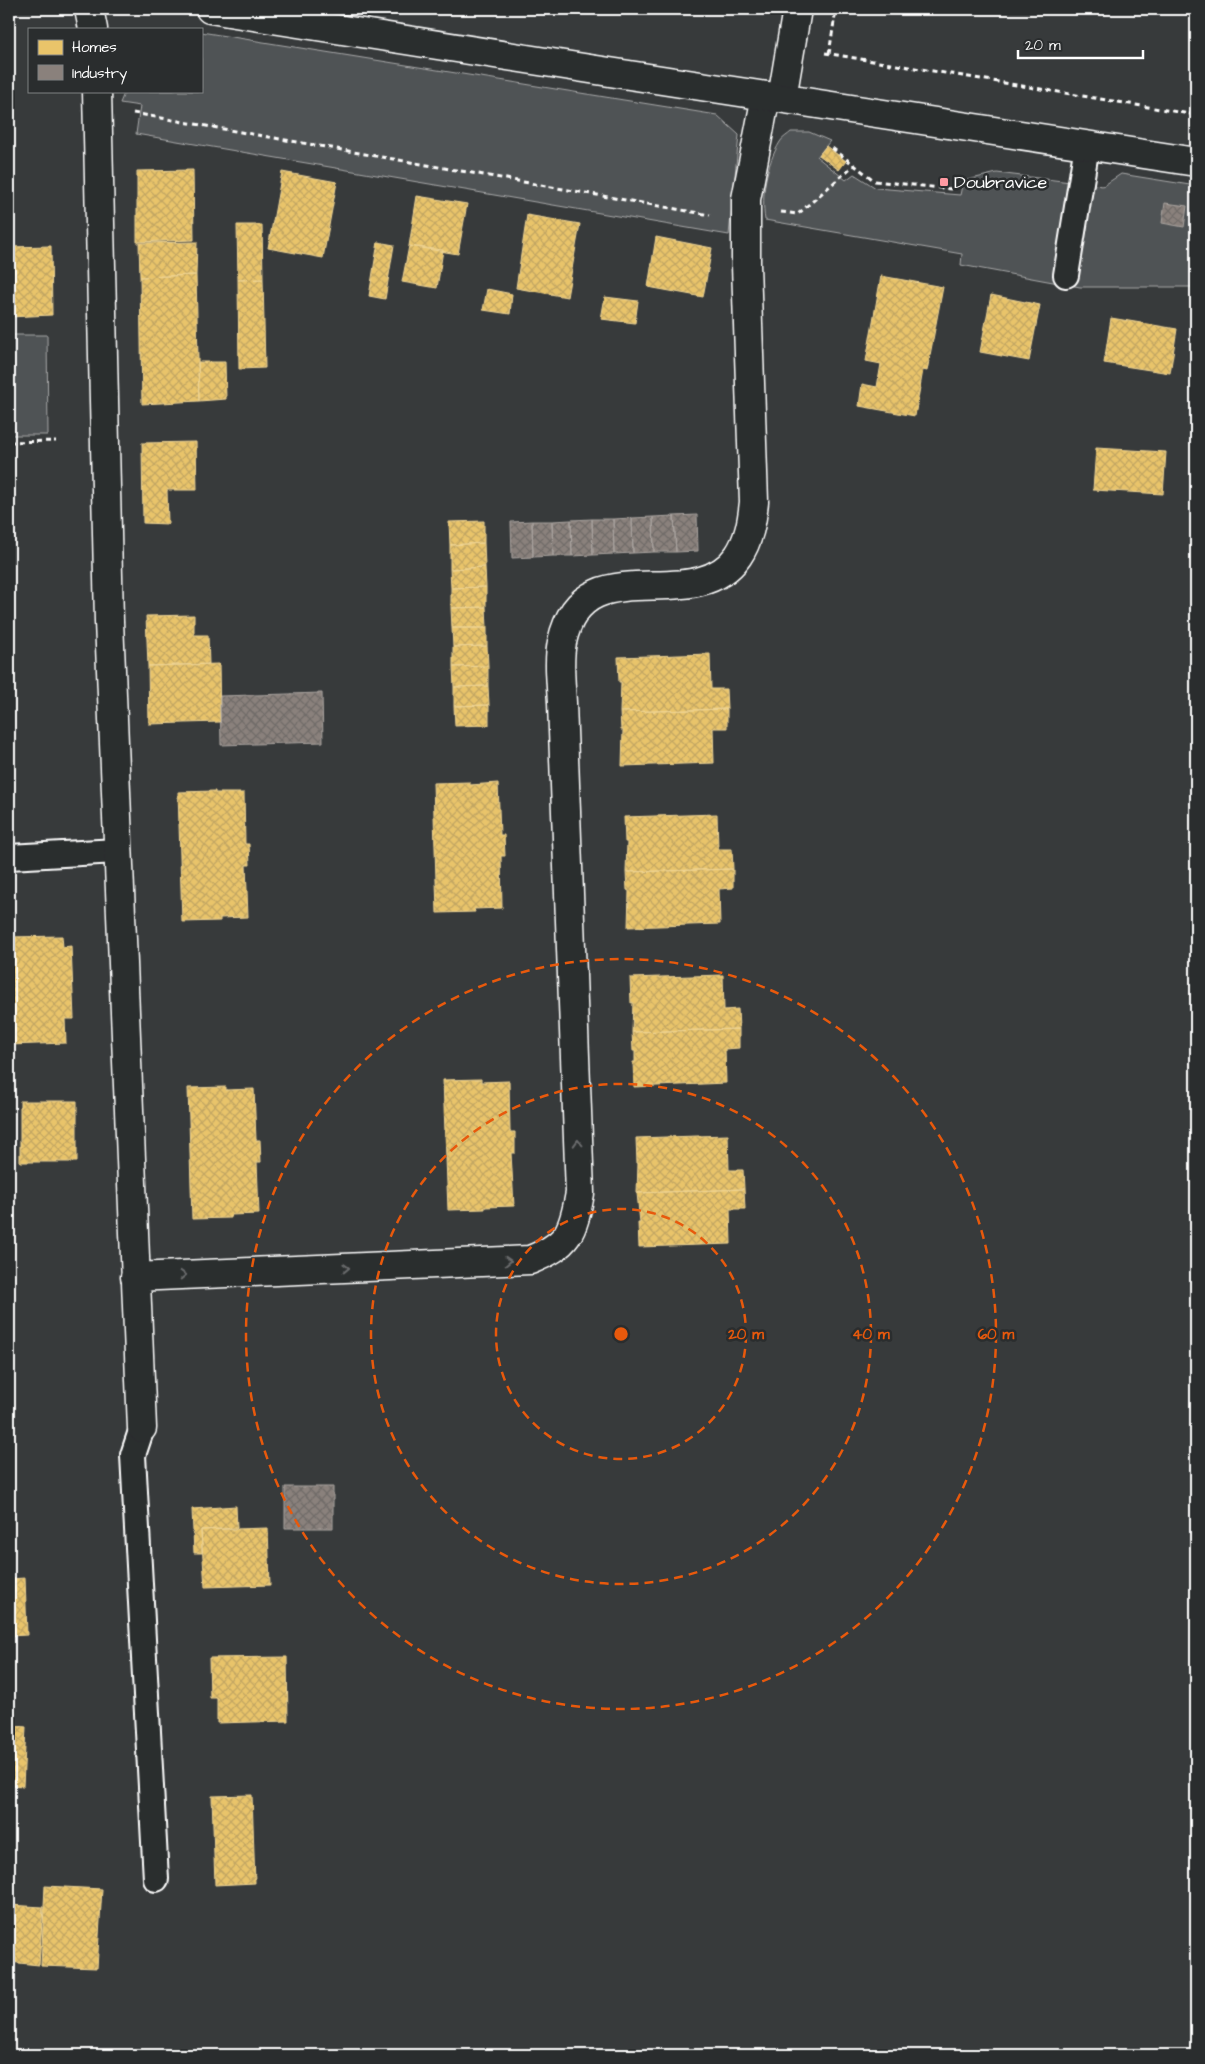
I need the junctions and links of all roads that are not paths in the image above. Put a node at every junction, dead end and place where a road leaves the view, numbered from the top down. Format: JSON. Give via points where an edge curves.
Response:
{"nodes":[{"id":1,"x":89,"y":9,"type":"edge"},
{"id":2,"x":210,"y":9,"type":"edge"},
{"id":3,"x":797,"y":9,"type":"edge"},
{"id":4,"x":92,"y":28,"type":"edge"},
{"id":5,"x":774,"y":97,"type":"junction"},
{"id":6,"x":97,"y":99,"type":"edge"},
{"id":7,"x":1087,"y":145,"type":"junction"},
{"id":8,"x":1196,"y":162,"type":"edge"},
{"id":9,"x":1066,"y":275,"type":"dead end"},
{"id":10,"x":117,"y":851,"type":"junction"},
{"id":11,"x":9,"y":857,"type":"edge"},
{"id":12,"x":135,"y":1277,"type":"junction"},
{"id":13,"x":142,"y":1428,"type":"joint"},
{"id":14,"x":156,"y":1879,"type":"dead end"}],
"edges":[{"from":1,"to":4,"type":"street"},
{"from":2,"to":5,"type":"street"},
{"from":3,"to":5,"type":"street","via":[[791,47]]},
{"from":5,"to":7,"type":"street"},
{"from":12,"to":5,"type":"street","one_way":true,"via":[[530,1260],[552,1252],[567,1237],[576,1217],[580,1193],[562,644],[569,621],[589,597],[609,588],[692,583],[715,576],[727,569],[738,556],[750,530],[754,502],[746,199]]},
{"from":6,"to":10,"type":"street"},
{"from":7,"to":8,"type":"street"},
{"from":7,"to":9,"type":"lane"},
{"from":10,"to":11,"type":"lane"},
{"from":10,"to":12,"type":"street"},
{"from":12,"to":13,"type":"street"},
{"from":13,"to":14,"type":"lane","via":[[133,1455]]}]}
